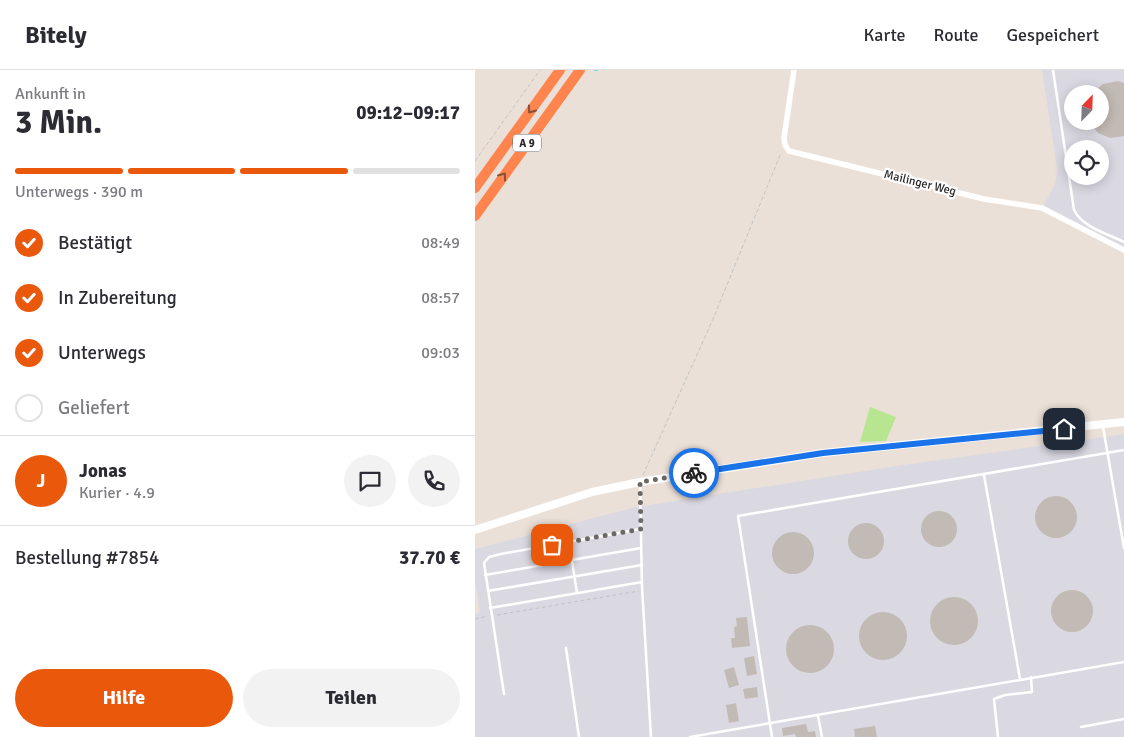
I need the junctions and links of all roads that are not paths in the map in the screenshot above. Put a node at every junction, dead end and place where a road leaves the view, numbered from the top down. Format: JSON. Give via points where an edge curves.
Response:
{"nodes":[{"id":1,"x":560,"y":70,"type":"edge"},
{"id":2,"x":580,"y":70,"type":"edge"},
{"id":3,"x":794,"y":70,"type":"edge"},
{"id":4,"x":1053,"y":70,"type":"edge"},
{"id":5,"x":475,"y":188,"type":"edge"},
{"id":6,"x":475,"y":216,"type":"edge"},
{"id":7,"x":1124,"y":242,"type":"edge"},
{"id":8,"x":1124,"y":250,"type":"edge"},
{"id":9,"x":1124,"y":422,"type":"edge"},
{"id":10,"x":1103,"y":425,"type":"junction"},
{"id":11,"x":1124,"y":450,"type":"edge"},
{"id":12,"x":1108,"y":453,"type":"junction"},
{"id":13,"x":984,"y":474,"type":"junction"},
{"id":14,"x":640,"y":482,"type":"junction"},
{"id":15,"x":641,"y":529,"type":"junction"},
{"id":16,"x":475,"y":530,"type":"edge"},
{"id":17,"x":569,"y":542,"type":"junction"},
{"id":18,"x":641,"y":548,"type":"junction"},
{"id":19,"x":1124,"y":548,"type":"edge"},
{"id":20,"x":572,"y":560,"type":"junction"},
{"id":21,"x":642,"y":565,"type":"junction"},
{"id":22,"x":485,"y":575,"type":"junction"},
{"id":23,"x":575,"y":576,"type":"junction"},
{"id":24,"x":642,"y":582,"type":"junction"},
{"id":25,"x":488,"y":591,"type":"junction"},
{"id":26,"x":577,"y":593,"type":"junction"},
{"id":27,"x":491,"y":608,"type":"junction"},
{"id":28,"x":566,"y":648,"type":"dead end"},
{"id":29,"x":1124,"y":662,"type":"edge"},
{"id":30,"x":1031,"y":677,"type":"junction"},
{"id":31,"x":1020,"y":679,"type":"junction"},
{"id":32,"x":504,"y":694,"type":"dead end"},
{"id":33,"x":818,"y":716,"type":"junction"},
{"id":34,"x":1124,"y":719,"type":"edge"},
{"id":35,"x":769,"y":724,"type":"junction"},
{"id":36,"x":1081,"y":728,"type":"dead end"},
{"id":37,"x":579,"y":737,"type":"edge"},
{"id":38,"x":651,"y":737,"type":"edge"},
{"id":39,"x":690,"y":737,"type":"edge"},
{"id":40,"x":772,"y":737,"type":"edge"},
{"id":41,"x":822,"y":737,"type":"edge"},
{"id":42,"x":998,"y":737,"type":"edge"}],
"edges":[{"from":1,"to":5,"type":"highway","number":"A 9","one_way":true},
{"from":6,"to":2,"type":"highway","number":"A 9","one_way":true},
{"from":3,"to":8,"type":"street","name":"Mailinger Weg","via":[[784,138],[789,151],[984,199],[1043,208]]},
{"from":4,"to":7,"type":"lane","via":[[1074,210],[1084,222]]},
{"from":9,"to":10,"type":"street"},
{"from":10,"to":12,"type":"lane"},
{"from":10,"to":14,"type":"street","via":[[814,454]]},
{"from":11,"to":12,"type":"lane"},
{"from":12,"to":13,"type":"lane"},
{"from":12,"to":19,"type":"lane"},
{"from":13,"to":31,"type":"lane"},
{"from":13,"to":35,"type":"lane","via":[[738,516]]},
{"from":14,"to":15,"type":"lane"},
{"from":14,"to":16,"type":"street","via":[[583,495]]},
{"from":15,"to":17,"type":"lane"},
{"from":15,"to":18,"type":"lane"},
{"from":17,"to":20,"type":"lane"},
{"from":17,"to":22,"type":"lane","via":[[489,557],[484,563]]},
{"from":18,"to":20,"type":"lane"},
{"from":18,"to":21,"type":"lane"},
{"from":20,"to":22,"type":"lane"},
{"from":20,"to":23,"type":"lane"},
{"from":21,"to":23,"type":"lane"},
{"from":21,"to":24,"type":"lane"},
{"from":22,"to":25,"type":"lane"},
{"from":23,"to":25,"type":"lane"},
{"from":23,"to":26,"type":"lane"},
{"from":24,"to":26,"type":"lane"},
{"from":24,"to":38,"type":"lane"},
{"from":25,"to":27,"type":"lane"},
{"from":26,"to":27,"type":"lane"},
{"from":27,"to":32,"type":"lane"},
{"from":28,"to":37,"type":"lane"},
{"from":29,"to":30,"type":"lane"},
{"from":30,"to":31,"type":"lane"},
{"from":30,"to":42,"type":"lane","via":[[1032,692],[994,699]]},
{"from":31,"to":33,"type":"lane"},
{"from":33,"to":35,"type":"lane"},
{"from":33,"to":41,"type":"lane"},
{"from":34,"to":36,"type":"lane"},
{"from":35,"to":39,"type":"lane"},
{"from":35,"to":40,"type":"lane"}]}
